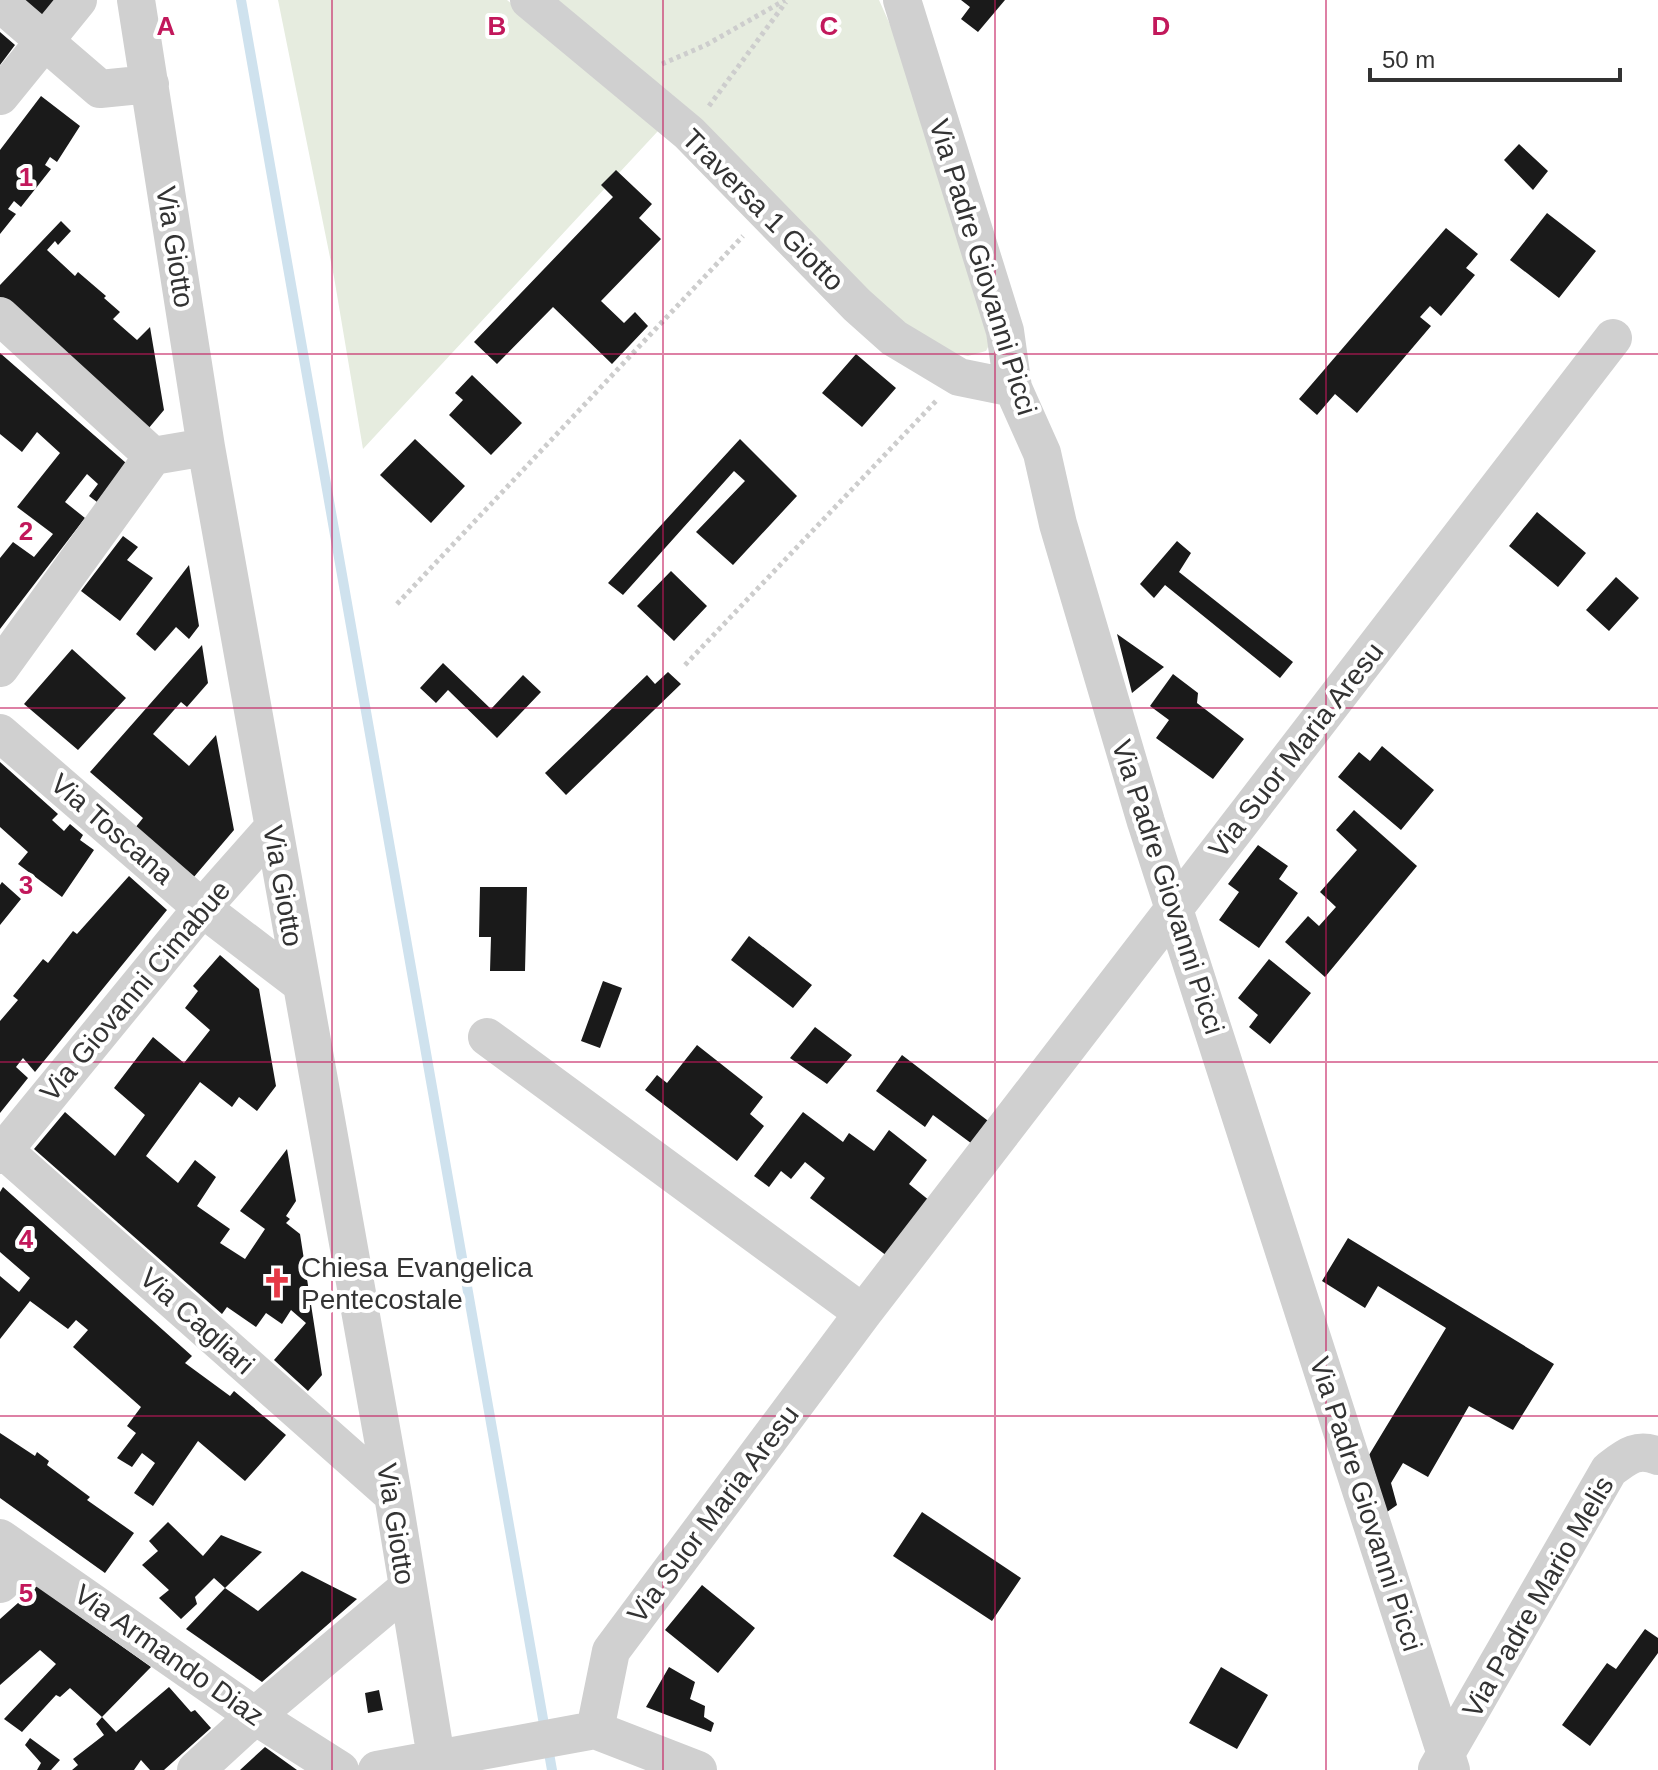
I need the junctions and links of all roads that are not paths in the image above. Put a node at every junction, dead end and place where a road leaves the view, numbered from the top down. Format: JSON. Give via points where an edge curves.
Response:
{"nodes":[{"id":1,"x":78,"y":0,"type":"edge"},
{"id":2,"x":136,"y":0,"type":"edge"},
{"id":3,"x":529,"y":0,"type":"edge"},
{"id":4,"x":902,"y":0,"type":"edge"},
{"id":5,"x":0,"y":3,"type":"edge"},
{"id":6,"x":43,"y":43,"type":"junction"},
{"id":7,"x":150,"y":84,"type":"junction"},
{"id":8,"x":0,"y":96,"type":"edge"},
{"id":9,"x":0,"y":316,"type":"edge"},
{"id":10,"x":1613,"y":338,"type":"dead end"},
{"id":11,"x":1013,"y":388,"type":"junction"},
{"id":12,"x":206,"y":447,"type":"junction"},
{"id":13,"x":153,"y":456,"type":"junction"},
{"id":14,"x":0,"y":668,"type":"edge"},
{"id":15,"x":0,"y":733,"type":"edge"},
{"id":16,"x":273,"y":828,"type":"junction"},
{"id":17,"x":202,"y":908,"type":"junction"},
{"id":18,"x":1174,"y":908,"type":"junction"},
{"id":19,"x":300,"y":983,"type":"junction"},
{"id":20,"x":487,"y":1037,"type":"dead end"},
{"id":21,"x":1,"y":1151,"type":"edge"},
{"id":22,"x":863,"y":1313,"type":"junction"},
{"id":23,"x":1658,"y":1456,"type":"edge"},
{"id":24,"x":393,"y":1495,"type":"junction"},
{"id":25,"x":14,"y":1548,"type":"edge"},
{"id":26,"x":0,"y":1584,"type":"edge"},
{"id":27,"x":406,"y":1589,"type":"junction"},
{"id":28,"x":255,"y":1716,"type":"junction"},
{"id":29,"x":584,"y":1732,"type":"junction"},
{"id":30,"x":437,"y":1765,"type":"edge"},
{"id":31,"x":1445,"y":1765,"type":"edge"},
{"id":32,"x":196,"y":1770,"type":"edge"},
{"id":33,"x":340,"y":1770,"type":"edge"},
{"id":34,"x":377,"y":1770,"type":"edge"},
{"id":35,"x":698,"y":1770,"type":"edge"}],
"edges":[{"from":1,"to":6,"type":"street"},
{"from":2,"to":7,"type":"street","name":"Via Giotto"},
{"from":3,"to":11,"type":"street","name":"Traversa 1 Giotto","via":[[689,133],[894,338],[959,377]]},
{"from":4,"to":11,"type":"street","name":"Via Padre Giovanni Picci","via":[[1001,317]]},
{"from":5,"to":6,"type":"street"},
{"from":6,"to":7,"type":"street","via":[[100,89]]},
{"from":6,"to":8,"type":"street"},
{"from":7,"to":12,"type":"street","name":"Via Giotto"},
{"from":9,"to":13,"type":"street"},
{"from":10,"to":18,"type":"street","name":"Via Suor Maria Aresu"},
{"from":11,"to":18,"type":"street","name":"Via Padre Giovanni Picci","via":[[1042,453],[1062,538]]},
{"from":12,"to":13,"type":"street"},
{"from":12,"to":16,"type":"street","name":"Via Giotto"},
{"from":13,"to":14,"type":"street"},
{"from":15,"to":17,"type":"street","name":"Via Toscana"},
{"from":16,"to":17,"type":"street","name":"Via Giovanni Cimabue"},
{"from":16,"to":19,"type":"street","name":"Via Giotto"},
{"from":17,"to":19,"type":"street","name":"Via Toscana"},
{"from":17,"to":21,"type":"street","name":"Via Giovanni Cimabue"},
{"from":18,"to":22,"type":"street","name":"Via Suor Maria Aresu"},
{"from":18,"to":31,"type":"street","name":"Via Padre Giovanni Picci"},
{"from":19,"to":24,"type":"street","name":"Via Giotto"},
{"from":20,"to":22,"type":"street"},
{"from":21,"to":24,"type":"street","name":"Via Cagliari"},
{"from":22,"to":29,"type":"street","name":"Via Suor Maria Aresu","via":[[611,1651]]},
{"from":23,"to":31,"type":"street","name":"Via Padre Mario Melis","via":[[1645,1450],[1629,1454],[1609,1470]]},
{"from":24,"to":27,"type":"street","name":"Via Giotto"},
{"from":25,"to":26,"type":"street"},
{"from":25,"to":28,"type":"street","name":"Via Armando Diaz"},
{"from":27,"to":28,"type":"street"},
{"from":27,"to":30,"type":"street","name":"Via Giotto"},
{"from":28,"to":32,"type":"street"},
{"from":28,"to":33,"type":"street","name":"Via Armando Diaz"},
{"from":29,"to":30,"type":"street"},
{"from":29,"to":35,"type":"street"},
{"from":30,"to":34,"type":"street"}]}
